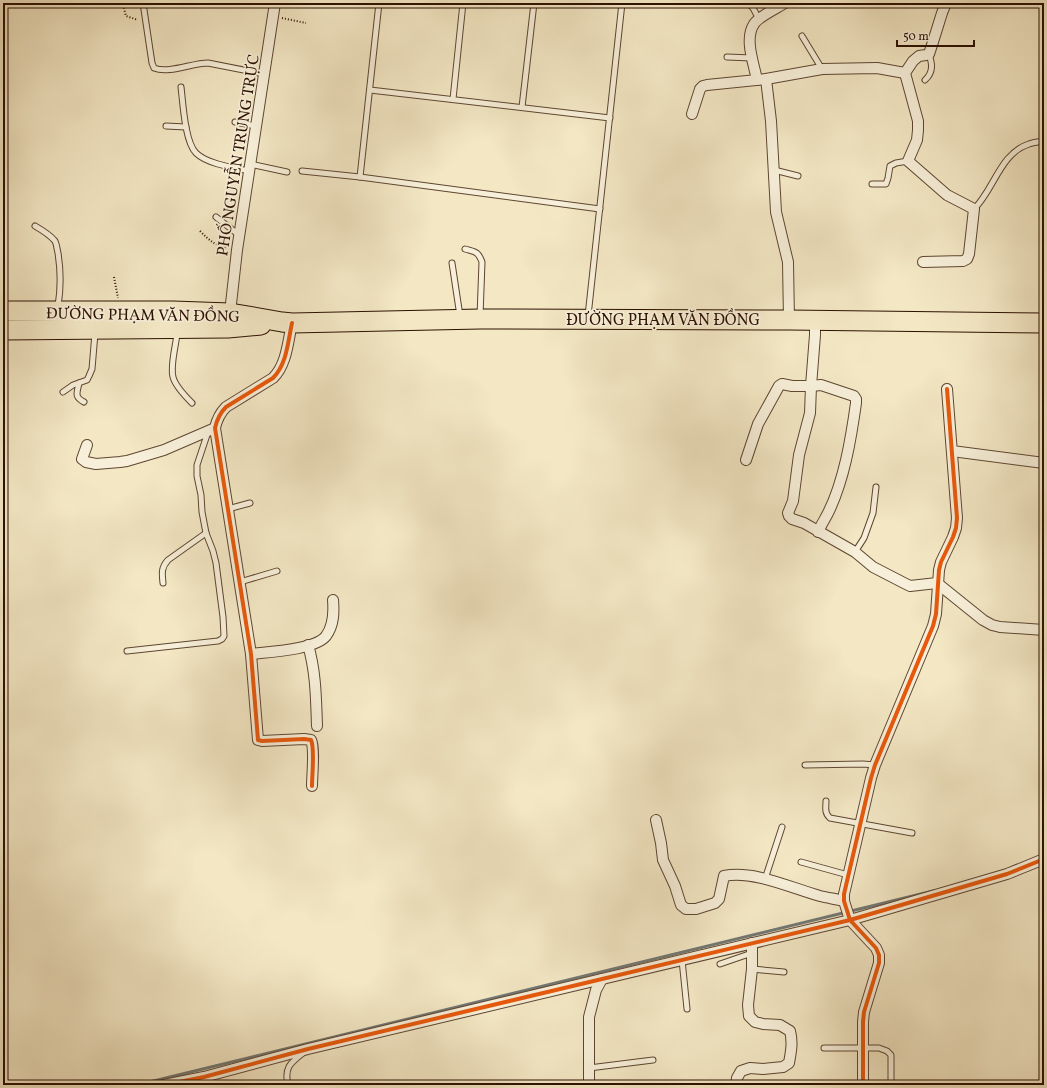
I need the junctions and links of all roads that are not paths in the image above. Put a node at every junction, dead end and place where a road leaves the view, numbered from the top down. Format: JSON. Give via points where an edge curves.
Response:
{"nodes":[{"id":1,"x":142,"y":3,"type":"edge"},
{"id":2,"x":275,"y":3,"type":"edge"},
{"id":3,"x":379,"y":3,"type":"edge"},
{"id":4,"x":463,"y":3,"type":"edge"},
{"id":5,"x":534,"y":3,"type":"edge"},
{"id":6,"x":622,"y":3,"type":"edge"},
{"id":7,"x":748,"y":3,"type":"edge"},
{"id":8,"x":785,"y":3,"type":"edge"},
{"id":9,"x":946,"y":3,"type":"edge"},
{"id":10,"x":759,"y":19,"type":"junction"},
{"id":11,"x":802,"y":36,"type":"dead end"},
{"id":12,"x":928,"y":54,"type":"junction"},
{"id":13,"x":727,"y":57,"type":"dead end"},
{"id":14,"x":752,"y":58,"type":"junction"},
{"id":15,"x":822,"y":69,"type":"junction"},
{"id":16,"x":905,"y":72,"type":"junction"},
{"id":17,"x":264,"y":74,"type":"junction"},
{"id":18,"x":761,"y":79,"type":"junction"},
{"id":19,"x":925,"y":80,"type":"dead end"},
{"id":20,"x":181,"y":87,"type":"dead end"},
{"id":21,"x":370,"y":90,"type":"junction"},
{"id":22,"x":453,"y":99,"type":"junction"},
{"id":23,"x":522,"y":107,"type":"junction"},
{"id":24,"x":692,"y":114,"type":"dead end"},
{"id":25,"x":610,"y":118,"type":"junction"},
{"id":26,"x":235,"y":122,"type":"dead end"},
{"id":27,"x":166,"y":126,"type":"dead end"},
{"id":28,"x":256,"y":126,"type":"junction"},
{"id":29,"x":186,"y":127,"type":"junction"},
{"id":30,"x":1044,"y":141,"type":"edge"},
{"id":31,"x":908,"y":161,"type":"junction"},
{"id":32,"x":250,"y":167,"type":"junction"},
{"id":33,"x":774,"y":170,"type":"junction"},
{"id":34,"x":302,"y":171,"type":"dead end"},
{"id":35,"x":287,"y":172,"type":"dead end"},
{"id":36,"x":798,"y":176,"type":"dead end"},
{"id":37,"x":360,"y":177,"type":"junction"},
{"id":38,"x":872,"y":184,"type":"dead end"},
{"id":39,"x":600,"y":209,"type":"junction"},
{"id":40,"x":974,"y":209,"type":"junction"},
{"id":41,"x":216,"y":217,"type":"dead end"},
{"id":42,"x":35,"y":226,"type":"dead end"},
{"id":43,"x":239,"y":235,"type":"junction"},
{"id":44,"x":465,"y":249,"type":"dead end"},
{"id":45,"x":923,"y":262,"type":"dead end"},
{"id":46,"x":452,"y":263,"type":"dead end"},
{"id":47,"x":3,"y":311,"type":"edge"},
{"id":48,"x":57,"y":311,"type":"junction"},
{"id":49,"x":230,"y":313,"type":"junction"},
{"id":50,"x":480,"y":318,"type":"junction"},
{"id":51,"x":461,"y":319,"type":"junction"},
{"id":52,"x":588,"y":320,"type":"junction"},
{"id":53,"x":789,"y":320,"type":"junction"},
{"id":54,"x":815,"y":321,"type":"junction"},
{"id":55,"x":287,"y":322,"type":"junction"},
{"id":56,"x":1044,"y":323,"type":"edge"},
{"id":57,"x":95,"y":329,"type":"junction"},
{"id":58,"x":178,"y":329,"type":"junction"},
{"id":59,"x":3,"y":330,"type":"edge"},
{"id":60,"x":79,"y":383,"type":"junction"},
{"id":61,"x":811,"y":386,"type":"junction"},
{"id":62,"x":946,"y":389,"type":"dead end"},
{"id":63,"x":63,"y":392,"type":"dead end"},
{"id":64,"x":84,"y":402,"type":"dead end"},
{"id":65,"x":192,"y":403,"type":"dead end"},
{"id":66,"x":212,"y":429,"type":"junction"},
{"id":67,"x":87,"y":445,"type":"dead end"},
{"id":68,"x":952,"y":450,"type":"junction"},
{"id":69,"x":746,"y":460,"type":"dead end"},
{"id":70,"x":1044,"y":463,"type":"edge"},
{"id":71,"x":876,"y":487,"type":"dead end"},
{"id":72,"x":250,"y":503,"type":"dead end"},
{"id":73,"x":228,"y":510,"type":"junction"},
{"id":74,"x":818,"y":532,"type":"junction"},
{"id":75,"x":206,"y":533,"type":"junction"},
{"id":76,"x":855,"y":552,"type":"junction"},
{"id":77,"x":277,"y":571,"type":"dead end"},
{"id":78,"x":240,"y":582,"type":"junction"},
{"id":79,"x":163,"y":583,"type":"dead end"},
{"id":80,"x":937,"y":583,"type":"junction"},
{"id":81,"x":333,"y":600,"type":"dead end"},
{"id":82,"x":1044,"y":630,"type":"edge"},
{"id":83,"x":308,"y":645,"type":"junction"},
{"id":84,"x":126,"y":651,"type":"dead end"},
{"id":85,"x":251,"y":654,"type":"junction"},
{"id":86,"x":317,"y":726,"type":"dead end"},
{"id":87,"x":875,"y":765,"type":"junction"},
{"id":88,"x":806,"y":766,"type":"dead end"},
{"id":89,"x":312,"y":786,"type":"dead end"},
{"id":90,"x":826,"y":801,"type":"dead end"},
{"id":91,"x":656,"y":820,"type":"dead end"},
{"id":92,"x":860,"y":824,"type":"junction"},
{"id":93,"x":782,"y":827,"type":"dead end"},
{"id":94,"x":912,"y":833,"type":"dead end"},
{"id":95,"x":1044,"y":859,"type":"edge"},
{"id":96,"x":801,"y":862,"type":"dead end"},
{"id":97,"x":848,"y":875,"type":"junction"},
{"id":98,"x":765,"y":879,"type":"junction"},
{"id":99,"x":845,"y":903,"type":"junction"},
{"id":100,"x":849,"y":918,"type":"junction"},
{"id":101,"x":752,"y":948,"type":"junction"},
{"id":102,"x":682,"y":960,"type":"junction"},
{"id":103,"x":720,"y":964,"type":"dead end"},
{"id":104,"x":752,"y":969,"type":"junction"},
{"id":105,"x":784,"y":972,"type":"dead end"},
{"id":106,"x":602,"y":979,"type":"junction"},
{"id":107,"x":687,"y":1009,"type":"dead end"},
{"id":108,"x":824,"y":1048,"type":"dead end"},
{"id":109,"x":308,"y":1049,"type":"junction"},
{"id":110,"x":862,"y":1049,"type":"junction"},
{"id":111,"x":653,"y":1060,"type":"dead end"},
{"id":112,"x":590,"y":1068,"type":"junction"},
{"id":113,"x":204,"y":1077,"type":"junction"},
{"id":114,"x":164,"y":1085,"type":"edge"},
{"id":115,"x":214,"y":1085,"type":"edge"},
{"id":116,"x":288,"y":1085,"type":"edge"},
{"id":117,"x":590,"y":1085,"type":"edge"},
{"id":118,"x":736,"y":1085,"type":"edge"},
{"id":119,"x":863,"y":1085,"type":"edge"},
{"id":120,"x":891,"y":1085,"type":"edge"}],
"edges":[{"from":1,"to":17,"type":"lane","via":[[154,68],[162,70],[208,63]]},
{"from":2,"to":17,"type":"street","name":"PHỐ NGUYỄN TRUNG TRỰC"},
{"from":3,"to":21,"type":"lane"},
{"from":4,"to":22,"type":"lane"},
{"from":5,"to":23,"type":"lane"},
{"from":6,"to":25,"type":"lane"},
{"from":7,"to":10,"type":"lane"},
{"from":8,"to":10,"type":"street"},
{"from":9,"to":12,"type":"street"},
{"from":10,"to":14,"type":"street","via":[[754,24],[749,42]]},
{"from":11,"to":15,"type":"lane"},
{"from":12,"to":16,"type":"street","via":[[919,56]]},
{"from":12,"to":19,"type":"lane","via":[[932,71]]},
{"from":13,"to":14,"type":"lane"},
{"from":14,"to":18,"type":"street"},
{"from":15,"to":16,"type":"street","via":[[877,68]]},
{"from":15,"to":18,"type":"street"},
{"from":16,"to":31,"type":"street","via":[[918,121],[917,140]]},
{"from":17,"to":28,"type":"street","name":"PHỐ NGUYỄN TRUNG TRỰC"},
{"from":18,"to":24,"type":"street","via":[[707,84],[700,89]]},
{"from":18,"to":33,"type":"street","via":[[771,115]]},
{"from":20,"to":29,"type":"lane"},
{"from":21,"to":22,"type":"lane"},
{"from":21,"to":37,"type":"lane"},
{"from":22,"to":23,"type":"lane"},
{"from":23,"to":25,"type":"lane"},
{"from":25,"to":39,"type":"lane"},
{"from":26,"to":28,"type":"lane"},
{"from":27,"to":29,"type":"lane"},
{"from":28,"to":32,"type":"street","name":"PHỐ NGUYỄN TRUNG TRỰC"},
{"from":29,"to":32,"type":"lane","via":[[192,147],[203,158],[216,163]]},
{"from":30,"to":40,"type":"lane","via":[[1028,144],[1012,155]]},
{"from":31,"to":38,"type":"lane","via":[[890,166],[886,184]]},
{"from":31,"to":40,"type":"street","via":[[948,195]]},
{"from":32,"to":35,"type":"lane"},
{"from":32,"to":43,"type":"street","name":"PHỐ NGUYỄN TRUNG TRỰC"},
{"from":33,"to":36,"type":"lane"},
{"from":33,"to":53,"type":"street","via":[[776,212],[788,262]]},
{"from":34,"to":37,"type":"lane"},
{"from":37,"to":39,"type":"lane"},
{"from":39,"to":52,"type":"lane"},
{"from":40,"to":45,"type":"street","via":[[967,259]]},
{"from":41,"to":43,"type":"lane"},
{"from":42,"to":48,"type":"lane","via":[[49,235],[57,248],[61,288]]},
{"from":43,"to":49,"type":"street","name":"PHỐ NGUYỄN TRUNG TRỰC"},
{"from":44,"to":50,"type":"lane","via":[[478,253],[482,262]]},
{"from":46,"to":51,"type":"lane"},
{"from":47,"to":48,"type":"highway","name":"ĐƯỜNG PHẠM VĂN ĐỒNG"},
{"from":48,"to":49,"type":"highway","name":"ĐƯỜNG PHẠM VĂN ĐỒNG"},
{"from":49,"to":55,"type":"highway","name":"ĐƯỜNG PHẠM VĂN ĐỒNG"},
{"from":50,"to":51,"type":"highway","name":"ĐƯỜNG PHẠM VĂN ĐỒNG"},
{"from":50,"to":52,"type":"highway","name":"ĐƯỜNG PHẠM VĂN ĐỒNG"},
{"from":51,"to":55,"type":"highway","name":"ĐƯỜNG PHẠM VĂN ĐỒNG"},
{"from":52,"to":53,"type":"highway","name":"ĐƯỜNG PHẠM VĂN ĐỒNG"},
{"from":53,"to":54,"type":"highway","name":"ĐƯỜNG PHẠM VĂN ĐỒNG"},
{"from":54,"to":56,"type":"highway","name":"ĐƯỜNG PHẠM VĂN ĐỒNG"},
{"from":54,"to":61,"type":"street"},
{"from":55,"to":58,"type":"highway","name":"ĐƯỜNG PHẠM VĂN ĐỒNG"},
{"from":55,"to":66,"type":"street","via":[[279,372],[226,406]]},
{"from":57,"to":58,"type":"highway","name":"ĐƯỜNG PHẠM VĂN ĐỒNG"},
{"from":57,"to":59,"type":"highway","name":"ĐƯỜNG PHẠM VĂN ĐỒNG"},
{"from":57,"to":60,"type":"lane","via":[[92,369],[86,380]]},
{"from":58,"to":65,"type":"lane","via":[[173,378]]},
{"from":60,"to":63,"type":"lane"},
{"from":60,"to":64,"type":"lane","via":[[77,397]]},
{"from":61,"to":69,"type":"street","via":[[779,386],[758,424]]},
{"from":61,"to":74,"type":"street","via":[[810,413],[788,514],[792,519]]},
{"from":61,"to":74,"type":"street","via":[[821,385],[854,396],[856,399],[850,446],[829,513]]},
{"from":62,"to":68,"type":"street"},
{"from":66,"to":67,"type":"street","via":[[164,450],[120,462],[86,462],[82,456]]},
{"from":66,"to":73,"type":"street"},
{"from":66,"to":75,"type":"lane","via":[[197,465]]},
{"from":68,"to":70,"type":"street"},
{"from":68,"to":80,"type":"street","via":[[956,528],[954,538],[941,562]]},
{"from":71,"to":76,"type":"lane","via":[[872,513],[864,538]]},
{"from":72,"to":73,"type":"lane"},
{"from":73,"to":78,"type":"street"},
{"from":74,"to":76,"type":"street"},
{"from":75,"to":79,"type":"lane","via":[[168,560],[162,574]]},
{"from":75,"to":84,"type":"lane","via":[[216,563],[224,632],[222,639]]},
{"from":76,"to":80,"type":"street","via":[[873,567],[910,586]]},
{"from":77,"to":78,"type":"lane"},
{"from":78,"to":85,"type":"street"},
{"from":80,"to":82,"type":"street","via":[[992,625]]},
{"from":80,"to":87,"type":"street","via":[[933,626]]},
{"from":81,"to":83,"type":"street","via":[[334,612],[328,631],[323,639]]},
{"from":83,"to":85,"type":"street","via":[[283,651]]},
{"from":83,"to":86,"type":"street","via":[[315,684]]},
{"from":85,"to":89,"type":"street","via":[[258,740],[311,740]]},
{"from":87,"to":88,"type":"lane"},
{"from":87,"to":92,"type":"street"},
{"from":90,"to":92,"type":"lane","via":[[826,812],[830,818]]},
{"from":91,"to":98,"type":"street","via":[[663,860],[681,905],[686,909],[696,909],[715,903],[719,899],[724,876],[732,874]]},
{"from":92,"to":94,"type":"lane"},
{"from":92,"to":97,"type":"street"},
{"from":93,"to":98,"type":"lane"},
{"from":95,"to":100,"type":"street","via":[[1007,874]]},
{"from":96,"to":97,"type":"lane"},
{"from":97,"to":99,"type":"street"},
{"from":98,"to":99,"type":"street"},
{"from":99,"to":100,"type":"street"},
{"from":100,"to":101,"type":"street"},
{"from":100,"to":110,"type":"street","via":[[876,948],[879,955],[879,963],[864,1012]]},
{"from":101,"to":102,"type":"street"},
{"from":101,"to":103,"type":"lane"},
{"from":101,"to":104,"type":"street"},
{"from":102,"to":106,"type":"street"},
{"from":102,"to":107,"type":"lane"},
{"from":104,"to":105,"type":"lane"},
{"from":104,"to":118,"type":"street","via":[[749,1016],[755,1022],[780,1025],[790,1031],[791,1055],[789,1064],[783,1067],[741,1070]]},
{"from":106,"to":109,"type":"street"},
{"from":106,"to":112,"type":"street","via":[[596,990],[589,1016]]},
{"from":108,"to":110,"type":"lane"},
{"from":109,"to":113,"type":"street"},
{"from":109,"to":116,"type":"lane","via":[[286,1070]]},
{"from":110,"to":119,"type":"street"},
{"from":110,"to":120,"type":"lane","via":[[879,1048],[891,1055]]},
{"from":111,"to":112,"type":"lane"},
{"from":112,"to":117,"type":"street"},
{"from":113,"to":114,"type":"street"},
{"from":113,"to":115,"type":"lane"}]}
